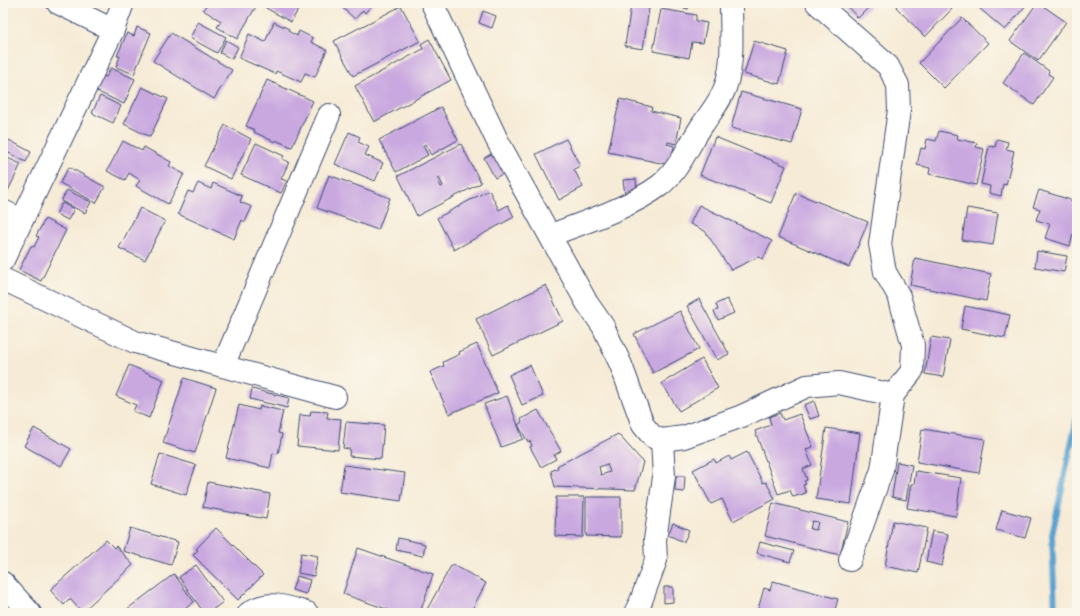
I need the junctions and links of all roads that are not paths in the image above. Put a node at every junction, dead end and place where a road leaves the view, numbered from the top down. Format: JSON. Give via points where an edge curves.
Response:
{"nodes":[{"id":1,"x":58,"y":3,"type":"edge"},
{"id":2,"x":123,"y":3,"type":"edge"},
{"id":3,"x":432,"y":3,"type":"edge"},
{"id":4,"x":732,"y":3,"type":"edge"},
{"id":5,"x":817,"y":3,"type":"edge"},
{"id":6,"x":113,"y":30,"type":"junction"},
{"id":7,"x":329,"y":115,"type":"dead end"},
{"id":8,"x":13,"y":216,"type":"edge"},
{"id":9,"x":550,"y":235,"type":"junction"},
{"id":10,"x":3,"y":260,"type":"edge"},
{"id":11,"x":3,"y":279,"type":"edge"},
{"id":12,"x":223,"y":366,"type":"junction"},
{"id":13,"x":893,"y":395,"type":"junction"},
{"id":14,"x":335,"y":397,"type":"dead end"},
{"id":15,"x":662,"y":440,"type":"junction"},
{"id":16,"x":850,"y":560,"type":"dead end"},
{"id":17,"x":3,"y":583,"type":"edge"},
{"id":18,"x":30,"y":613,"type":"edge"},
{"id":19,"x":249,"y":613,"type":"edge"},
{"id":20,"x":307,"y":613,"type":"edge"},
{"id":21,"x":635,"y":613,"type":"edge"}],
"edges":[{"from":1,"to":6,"type":"street"},
{"from":2,"to":6,"type":"street"},
{"from":3,"to":9,"type":"street","via":[[497,140]]},
{"from":4,"to":9,"type":"street","via":[[731,61],[726,85],[673,173],[659,186],[631,202]]},
{"from":5,"to":13,"type":"street","via":[[888,66],[898,85],[899,110],[880,244],[885,272],[899,296],[913,345],[912,371]]},
{"from":6,"to":8,"type":"street"},
{"from":7,"to":12,"type":"street"},
{"from":8,"to":10,"type":"street"},
{"from":9,"to":15,"type":"street","via":[[603,326],[621,365],[643,425],[653,437]]},
{"from":11,"to":12,"type":"street","via":[[135,342]]},
{"from":12,"to":14,"type":"street"},
{"from":13,"to":15,"type":"street","via":[[839,383],[807,386],[742,416],[684,437]]},
{"from":13,"to":16,"type":"street","via":[[882,470]]},
{"from":15,"to":21,"type":"street","via":[[664,477],[655,540],[656,560]]},
{"from":17,"to":18,"type":"street"},
{"from":19,"to":20,"type":"street","via":[[267,604]]}]}
